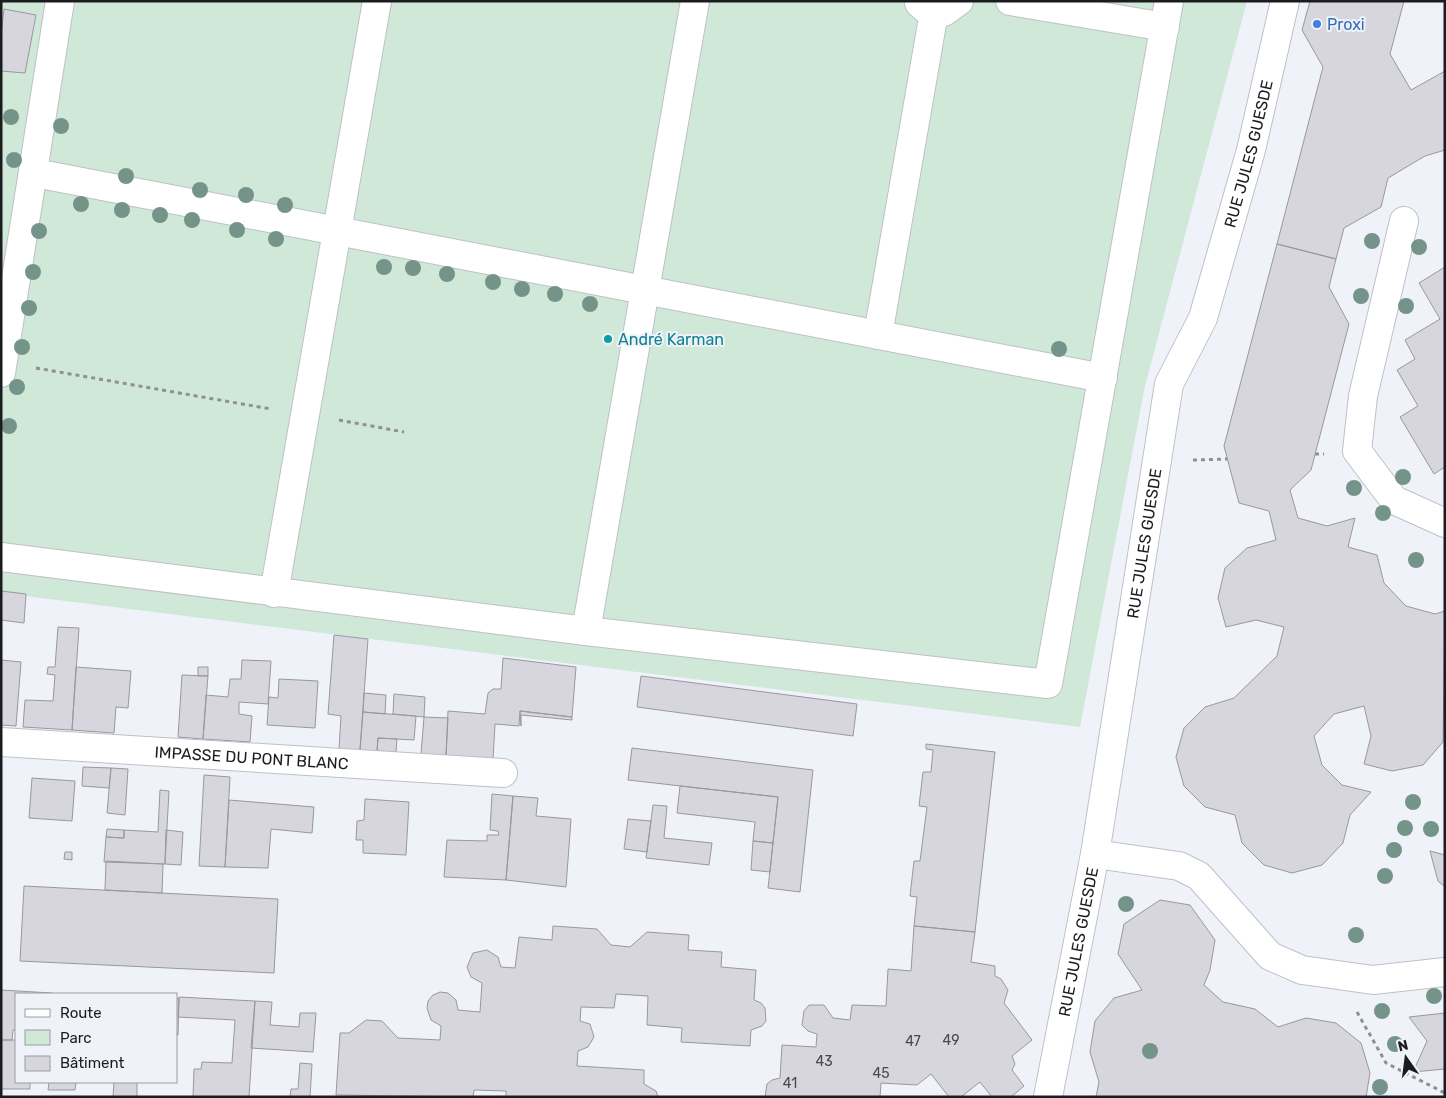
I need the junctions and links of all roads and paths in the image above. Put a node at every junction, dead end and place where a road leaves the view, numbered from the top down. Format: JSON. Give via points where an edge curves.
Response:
{"nodes":[{"id":1,"x":60,"y":1,"type":"edge"},
{"id":2,"x":377,"y":1,"type":"edge"},
{"id":3,"x":696,"y":1,"type":"edge"},
{"id":4,"x":959,"y":1,"type":"edge"},
{"id":5,"x":1010,"y":1,"type":"edge"},
{"id":6,"x":1285,"y":1,"type":"edge"},
{"id":7,"x":926,"y":7,"type":"edge"},
{"id":8,"x":1167,"y":14,"type":"edge"},
{"id":9,"x":35,"y":173,"type":"junction"},
{"id":10,"x":1404,"y":221,"type":"dead end"},
{"id":11,"x":337,"y":231,"type":"junction"},
{"id":12,"x":645,"y":291,"type":"junction"},
{"id":13,"x":878,"y":335,"type":"junction"},
{"id":14,"x":2,"y":368,"type":"edge"},
{"id":15,"x":1102,"y":378,"type":"junction"},
{"id":16,"x":305,"y":415,"type":"junction"},
{"id":17,"x":404,"y":432,"type":"dead end"},
{"id":18,"x":1445,"y":523,"type":"edge"},
{"id":19,"x":1,"y":557,"type":"edge"},
{"id":20,"x":274,"y":593,"type":"junction"},
{"id":21,"x":586,"y":631,"type":"junction"},
{"id":22,"x":1,"y":742,"type":"edge"},
{"id":23,"x":503,"y":773,"type":"dead end"},
{"id":24,"x":1095,"y":854,"type":"junction"},
{"id":25,"x":1445,"y":972,"type":"edge"},
{"id":26,"x":1368,"y":979,"type":"junction"},
{"id":27,"x":1445,"y":1093,"type":"edge"},
{"id":28,"x":1048,"y":1097,"type":"edge"}],
"edges":[{"from":1,"to":9,"type":"street"},
{"from":2,"to":11,"type":"street"},
{"from":3,"to":12,"type":"street"},
{"from":4,"to":7,"type":"street","via":[[944,12]]},
{"from":5,"to":8,"type":"street"},
{"from":6,"to":24,"type":"street","name":"RUE JULES GUESDE","via":[[1251,150],[1203,318],[1169,384]]},
{"from":7,"to":13,"type":"street"},
{"from":8,"to":15,"type":"street"},
{"from":9,"to":11,"type":"street"},
{"from":9,"to":14,"type":"street"},
{"from":10,"to":18,"type":"street","via":[[1363,396],[1357,451],[1394,500]]},
{"from":11,"to":12,"type":"street"},
{"from":11,"to":16,"type":"street"},
{"from":12,"to":13,"type":"street"},
{"from":12,"to":21,"type":"street"},
{"from":13,"to":15,"type":"street"},
{"from":14,"to":16,"type":"path"},
{"from":15,"to":21,"type":"street","via":[[1048,684]]},
{"from":16,"to":17,"type":"path"},
{"from":16,"to":20,"type":"street"},
{"from":19,"to":20,"type":"street"},
{"from":20,"to":21,"type":"street"},
{"from":22,"to":23,"type":"street","name":"IMPASSE DU PONT BLANC"},
{"from":24,"to":26,"type":"street","via":[[1179,866],[1199,876],[1270,956],[1302,970]]},
{"from":24,"to":28,"type":"street","name":"RUE JULES GUESDE"},
{"from":25,"to":26,"type":"street"},
{"from":26,"to":27,"type":"path","via":[[1356,1012],[1386,1063]]}]}
